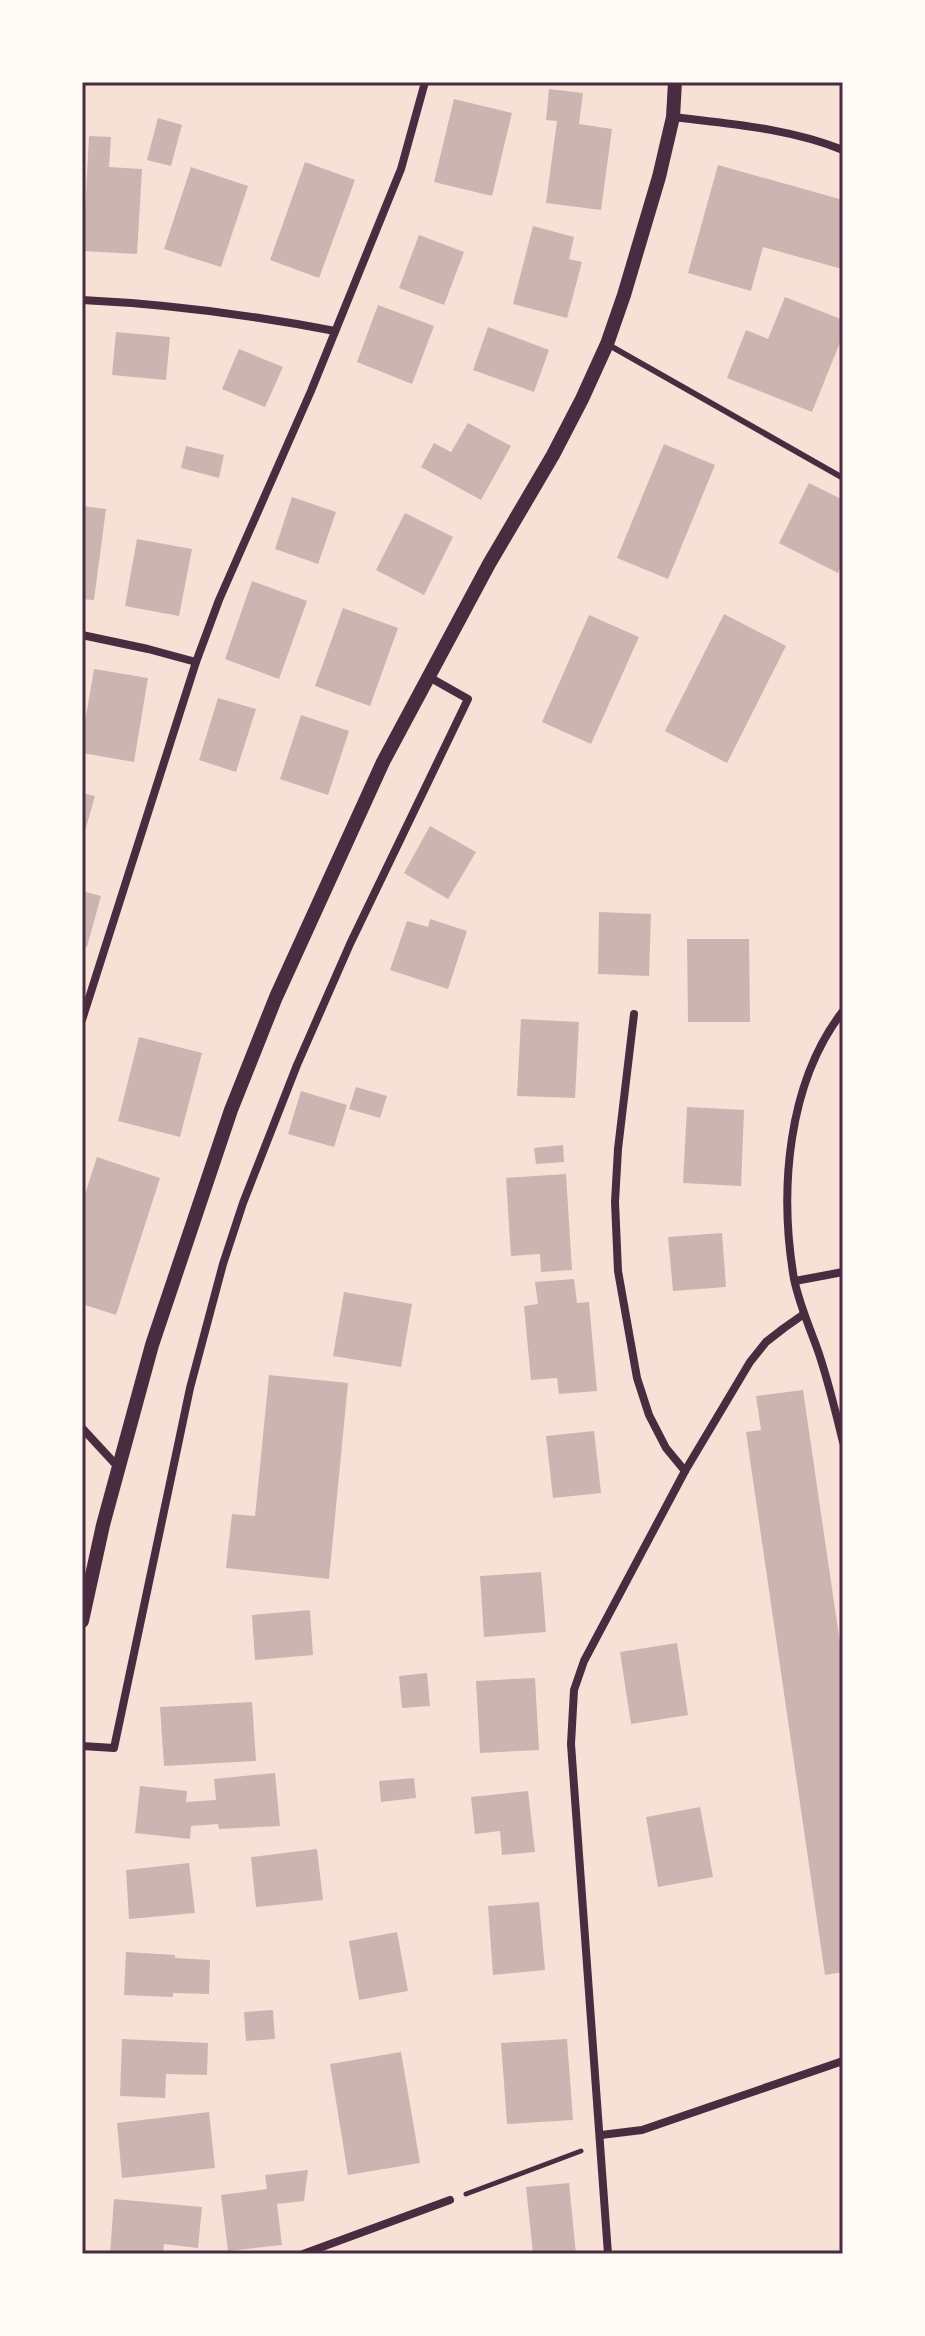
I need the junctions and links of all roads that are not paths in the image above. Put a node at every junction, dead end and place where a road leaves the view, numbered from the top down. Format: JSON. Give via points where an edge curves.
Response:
{"nodes":[{"id":1,"x":425,"y":82,"type":"edge"},
{"id":2,"x":675,"y":82,"type":"edge"},
{"id":3,"x":673,"y":117,"type":"junction"},
{"id":4,"x":843,"y":150,"type":"edge"},
{"id":5,"x":82,"y":300,"type":"edge"},
{"id":6,"x":335,"y":331,"type":"junction"},
{"id":7,"x":607,"y":344,"type":"junction"},
{"id":8,"x":843,"y":478,"type":"edge"},
{"id":9,"x":82,"y":635,"type":"edge"},
{"id":10,"x":196,"y":662,"type":"junction"},
{"id":11,"x":429,"y":677,"type":"junction"},
{"id":12,"x":843,"y":1011,"type":"edge"},
{"id":13,"x":634,"y":1014,"type":"dead end"},
{"id":14,"x":82,"y":1020,"type":"edge"},
{"id":15,"x":843,"y":1272,"type":"edge"},
{"id":16,"x":795,"y":1281,"type":"junction"},
{"id":17,"x":804,"y":1314,"type":"junction"},
{"id":18,"x":82,"y":1428,"type":"edge"},
{"id":19,"x":843,"y":1442,"type":"edge"},
{"id":20,"x":119,"y":1468,"type":"junction"},
{"id":21,"x":685,"y":1471,"type":"junction"},
{"id":22,"x":82,"y":1621,"type":"edge"},
{"id":23,"x":82,"y":1746,"type":"edge"},
{"id":24,"x":843,"y":2061,"type":"edge"},
{"id":25,"x":601,"y":2139,"type":"junction"},
{"id":26,"x":450,"y":2200,"type":"road end"},
{"id":27,"x":303,"y":2254,"type":"edge"},
{"id":28,"x":608,"y":2254,"type":"edge"}],
"edges":[{"from":1,"to":6,"type":"street","via":[[401,169]]},
{"from":2,"to":3,"type":"street"},
{"from":3,"to":4,"type":"street","via":[[788,133]]},
{"from":3,"to":7,"type":"street"},
{"from":5,"to":6,"type":"street","via":[[144,303]]},
{"from":6,"to":10,"type":"street"},
{"from":7,"to":8,"type":"lane"},
{"from":7,"to":11,"type":"street","via":[[553,455]]},
{"from":9,"to":10,"type":"street"},
{"from":10,"to":14,"type":"street"},
{"from":11,"to":20,"type":"street","via":[[341,850],[231,1110],[152,1345]]},
{"from":11,"to":23,"type":"street","via":[[468,699],[350,944],[243,1203],[190,1388],[114,1748]]},
{"from":12,"to":16,"type":"street","via":[[813,1064],[791,1146],[788,1235]]},
{"from":13,"to":21,"type":"street","via":[[618,1149],[618,1271],[649,1415]]},
{"from":15,"to":16,"type":"street"},
{"from":16,"to":17,"type":"street"},
{"from":17,"to":19,"type":"street"},
{"from":17,"to":21,"type":"street","via":[[766,1342],[750,1362]]},
{"from":18,"to":20,"type":"street"},
{"from":20,"to":22,"type":"street"},
{"from":21,"to":25,"type":"street","via":[[584,1661],[574,1690],[572,1758]]},
{"from":24,"to":25,"type":"street","via":[[642,2130]]},
{"from":25,"to":28,"type":"street"},
{"from":26,"to":27,"type":"street"}]}
